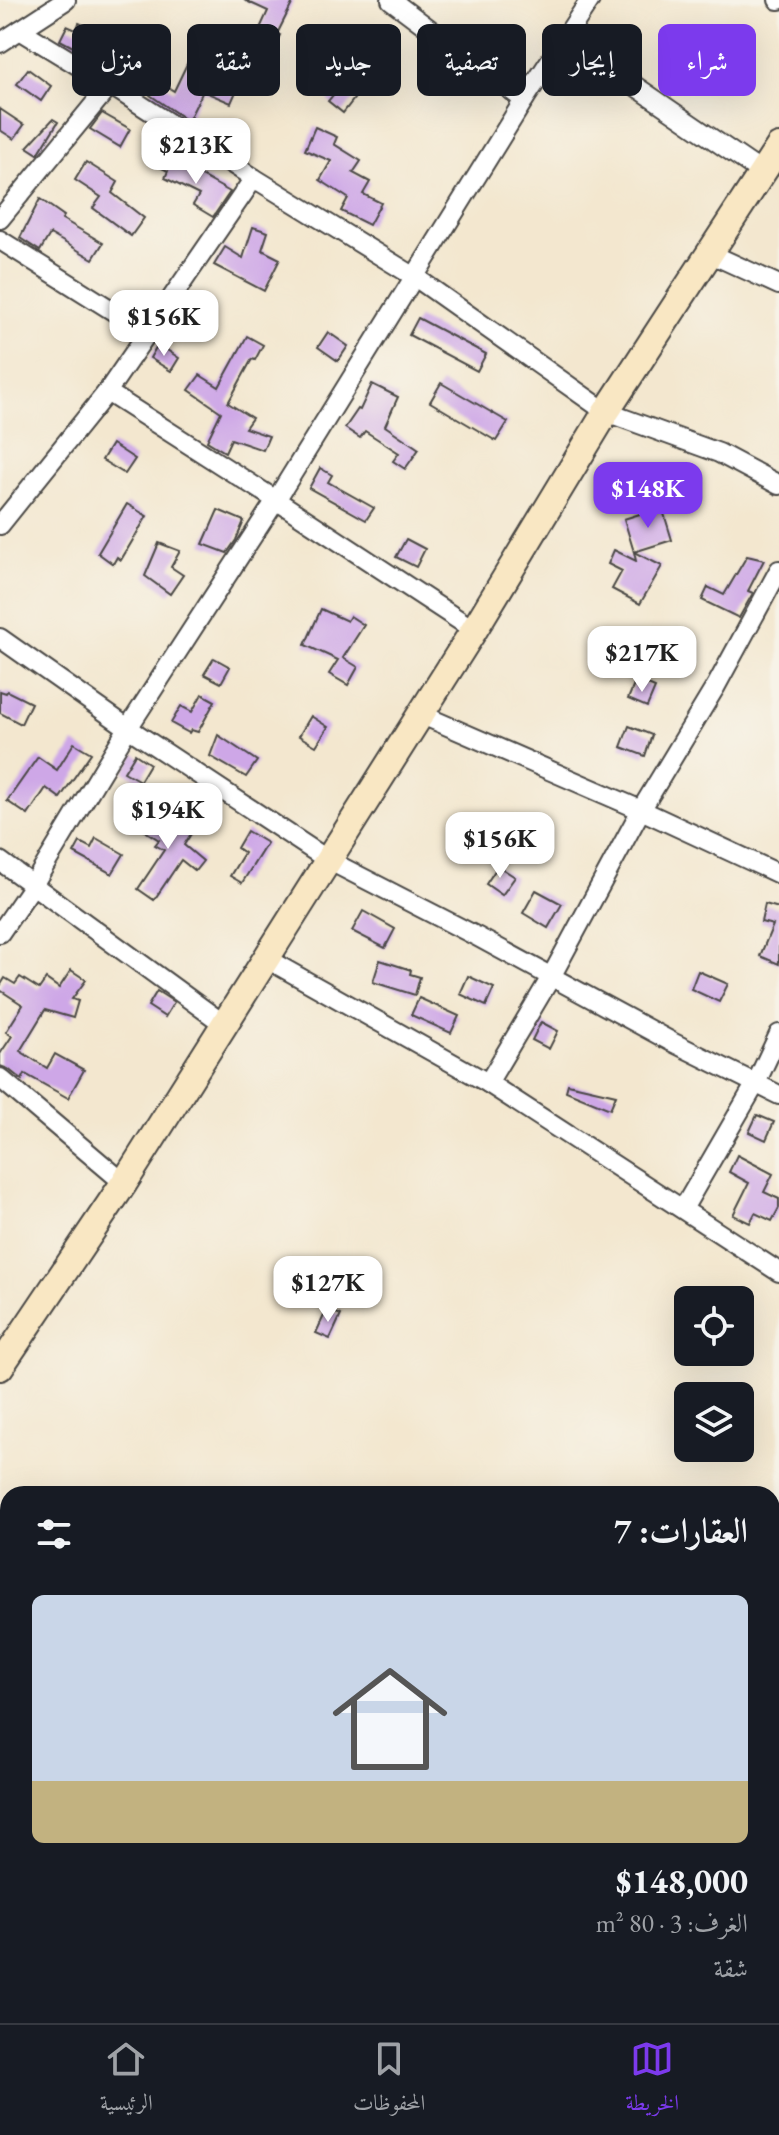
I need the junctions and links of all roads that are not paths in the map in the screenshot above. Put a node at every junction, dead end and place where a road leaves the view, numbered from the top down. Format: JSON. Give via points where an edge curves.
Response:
{"nodes":[{"id":1,"x":66,"y":0,"type":"edge"},
{"id":2,"x":391,"y":0,"type":"edge"},
{"id":3,"x":590,"y":0,"type":"edge"},
{"id":4,"x":574,"y":24,"type":"edge"},
{"id":5,"x":20,"y":30,"type":"junction"},
{"id":6,"x":0,"y":43,"type":"edge"},
{"id":7,"x":72,"y":62,"type":"edge"},
{"id":8,"x":542,"y":73,"type":"edge"},
{"id":9,"x":642,"y":91,"type":"edge"},
{"id":10,"x":101,"y":96,"type":"edge"},
{"id":11,"x":127,"y":96,"type":"edge"},
{"id":12,"x":524,"y":100,"type":"junction"},
{"id":13,"x":779,"y":147,"type":"edge"},
{"id":14,"x":761,"y":172,"type":"junction"},
{"id":15,"x":254,"y":178,"type":"junction"},
{"id":16,"x":0,"y":219,"type":"edge"},
{"id":17,"x":0,"y":240,"type":"edge"},
{"id":18,"x":709,"y":253,"type":"junction"},
{"id":19,"x":415,"y":277,"type":"junction"},
{"id":20,"x":779,"y":285,"type":"edge"},
{"id":21,"x":148,"y":333,"type":"junction"},
{"id":22,"x":107,"y":392,"type":"junction"},
{"id":23,"x":606,"y":412,"type":"junction"},
{"id":24,"x":779,"y":485,"type":"edge"},
{"id":25,"x":276,"y":500,"type":"junction"},
{"id":26,"x":0,"y":525,"type":"edge"},
{"id":27,"x":779,"y":570,"type":"edge"},
{"id":28,"x":474,"y":630,"type":"junction"},
{"id":29,"x":0,"y":638,"type":"edge"},
{"id":30,"x":420,"y":714,"type":"junction"},
{"id":31,"x":128,"y":728,"type":"junction"},
{"id":32,"x":641,"y":810,"type":"junction"},
{"id":33,"x":328,"y":860,"type":"junction"},
{"id":34,"x":0,"y":861,"type":"edge"},
{"id":35,"x":779,"y":874,"type":"edge"},
{"id":36,"x":33,"y":885,"type":"junction"},
{"id":37,"x":0,"y":933,"type":"edge"},
{"id":38,"x":267,"y":959,"type":"junction"},
{"id":39,"x":551,"y":977,"type":"junction"},
{"id":40,"x":225,"y":1025,"type":"junction"},
{"id":41,"x":779,"y":1034,"type":"edge"},
{"id":42,"x":0,"y":1078,"type":"edge"},
{"id":43,"x":488,"y":1083,"type":"junction"},
{"id":44,"x":756,"y":1083,"type":"junction"},
{"id":45,"x":779,"y":1095,"type":"edge"},
{"id":46,"x":124,"y":1183,"type":"junction"},
{"id":47,"x":683,"y":1209,"type":"junction"},
{"id":48,"x":779,"y":1272,"type":"edge"},
{"id":49,"x":0,"y":1367,"type":"edge"}],
"edges":[{"from":1,"to":5,"type":"street"},
{"from":2,"to":12,"type":"street"},
{"from":3,"to":4,"type":"street"},
{"from":5,"to":6,"type":"street"},
{"from":5,"to":7,"type":"street"},
{"from":8,"to":12,"type":"street"},
{"from":9,"to":14,"type":"street"},
{"from":10,"to":16,"type":"street"},
{"from":11,"to":15,"type":"street"},
{"from":12,"to":19,"type":"street"},
{"from":13,"to":14,"type":"main road"},
{"from":14,"to":18,"type":"main road"},
{"from":15,"to":19,"type":"street"},
{"from":15,"to":21,"type":"street"},
{"from":17,"to":21,"type":"street"},
{"from":18,"to":20,"type":"street"},
{"from":18,"to":23,"type":"main road"},
{"from":19,"to":23,"type":"street"},
{"from":19,"to":25,"type":"street"},
{"from":21,"to":22,"type":"street"},
{"from":22,"to":25,"type":"street"},
{"from":22,"to":26,"type":"street"},
{"from":23,"to":24,"type":"street","via":[[719,453]]},
{"from":23,"to":28,"type":"main road"},
{"from":25,"to":28,"type":"street"},
{"from":25,"to":31,"type":"street"},
{"from":27,"to":32,"type":"street"},
{"from":28,"to":30,"type":"main road"},
{"from":29,"to":31,"type":"street"},
{"from":30,"to":32,"type":"street"},
{"from":30,"to":33,"type":"main road"},
{"from":31,"to":33,"type":"street"},
{"from":31,"to":36,"type":"street"},
{"from":32,"to":35,"type":"street"},
{"from":32,"to":39,"type":"street"},
{"from":33,"to":38,"type":"main road"},
{"from":33,"to":39,"type":"street"},
{"from":34,"to":36,"type":"street"},
{"from":36,"to":37,"type":"street"},
{"from":36,"to":40,"type":"street"},
{"from":38,"to":40,"type":"main road"},
{"from":38,"to":43,"type":"street"},
{"from":39,"to":43,"type":"street"},
{"from":39,"to":44,"type":"street"},
{"from":40,"to":46,"type":"main road"},
{"from":41,"to":44,"type":"street"},
{"from":42,"to":46,"type":"street"},
{"from":43,"to":47,"type":"street"},
{"from":44,"to":45,"type":"street"},
{"from":44,"to":47,"type":"street"},
{"from":46,"to":49,"type":"main road"},
{"from":47,"to":48,"type":"street"}]}
